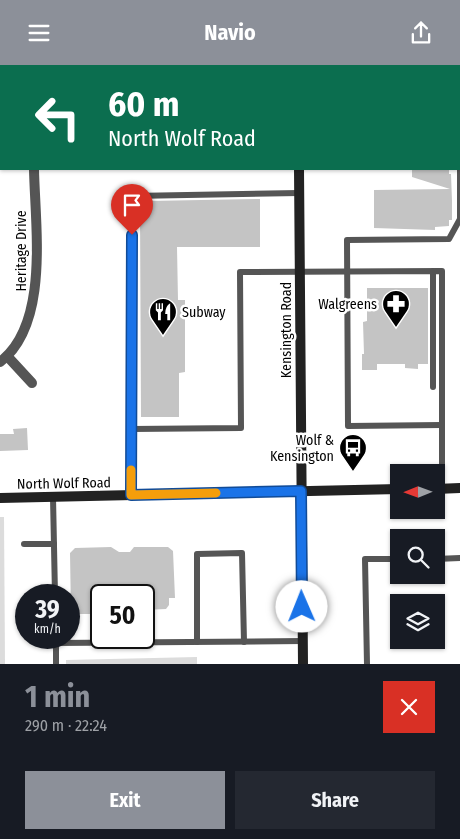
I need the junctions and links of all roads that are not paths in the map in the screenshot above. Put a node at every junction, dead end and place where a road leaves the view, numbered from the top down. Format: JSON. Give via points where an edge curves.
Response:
{"nodes":[{"id":1,"x":460,"y":65,"type":"edge"},
{"id":2,"x":34,"y":170,"type":"edge"},
{"id":3,"x":299,"y":170,"type":"edge"},
{"id":4,"x":299,"y":193,"type":"junction"},
{"id":5,"x":300,"y":271,"type":"junction"},
{"id":6,"x":346,"y":271,"type":"junction"},
{"id":7,"x":434,"y":271,"type":"junction"},
{"id":8,"x":4,"y":360,"type":"edge"},
{"id":9,"x":32,"y":383,"type":"dead end"},
{"id":10,"x":434,"y":387,"type":"dead end"},
{"id":11,"x":442,"y":425,"type":"junction"},
{"id":12,"x":132,"y":429,"type":"junction"},
{"id":13,"x":440,"y":464,"type":"edge"},
{"id":14,"x":445,"y":488,"type":"edge"},
{"id":15,"x":460,"y":488,"type":"edge"},
{"id":16,"x":390,"y":489,"type":"edge"},
{"id":17,"x":301,"y":491,"type":"junction"},
{"id":18,"x":131,"y":495,"type":"junction"},
{"id":19,"x":54,"y":497,"type":"junction"},
{"id":20,"x":0,"y":498,"type":"edge"},
{"id":21,"x":24,"y":544,"type":"dead end"},
{"id":22,"x":54,"y":544,"type":"junction"},
{"id":23,"x":460,"y":558,"type":"edge"},
{"id":24,"x":390,"y":559,"type":"edge"},
{"id":25,"x":445,"y":559,"type":"edge"},
{"id":26,"x":55,"y":584,"type":"edge"},
{"id":27,"x":80,"y":640,"type":"edge"},
{"id":28,"x":303,"y":641,"type":"junction"},
{"id":29,"x":197,"y":642,"type":"junction"},
{"id":30,"x":244,"y":642,"type":"junction"},
{"id":31,"x":56,"y":649,"type":"edge"},
{"id":32,"x":56,"y":664,"type":"edge"},
{"id":33,"x":303,"y":664,"type":"edge"},
{"id":34,"x":367,"y":664,"type":"edge"}],
"edges":[{"from":1,"to":6,"type":"lane","via":[[460,219],[450,239],[347,240]]},
{"from":2,"to":8,"type":"street","name":"Heritage Drive","via":[[35,295],[25,329]]},
{"from":3,"to":4,"type":"main road","name":"Kensington Road"},
{"from":4,"to":5,"type":"main road","name":"Kensington Road"},
{"from":4,"to":12,"type":"lane","via":[[132,196]]},
{"from":5,"to":6,"type":"lane"},
{"from":5,"to":12,"type":"lane","via":[[240,272],[241,428]]},
{"from":5,"to":17,"type":"main road","name":"Kensington Road"},
{"from":6,"to":7,"type":"lane"},
{"from":6,"to":11,"type":"lane","via":[[348,426]]},
{"from":7,"to":10,"type":"lane"},
{"from":7,"to":11,"type":"lane","via":[[442,271]]},
{"from":8,"to":9,"type":"street","name":"Heritage Drive"},
{"from":11,"to":13,"type":"lane"},
{"from":12,"to":18,"type":"lane"},
{"from":14,"to":15,"type":"main road"},
{"from":16,"to":17,"type":"main road","name":"North Wolf Road"},
{"from":17,"to":18,"type":"main road","name":"North Wolf Road"},
{"from":17,"to":28,"type":"main road","name":"Kensington Road"},
{"from":18,"to":19,"type":"main road","name":"North Wolf Road"},
{"from":19,"to":20,"type":"main road","name":"North Wolf Road"},
{"from":19,"to":22,"type":"lane"},
{"from":21,"to":22,"type":"lane"},
{"from":22,"to":26,"type":"lane"},
{"from":23,"to":25,"type":"lane"},
{"from":24,"to":34,"type":"lane","via":[[365,559]]},
{"from":27,"to":29,"type":"lane"},
{"from":28,"to":30,"type":"lane"},
{"from":28,"to":33,"type":"main road","name":"Kensington Road"},
{"from":29,"to":30,"type":"lane"},
{"from":29,"to":30,"type":"lane","via":[[197,553],[242,553]]},
{"from":31,"to":32,"type":"lane"}]}
